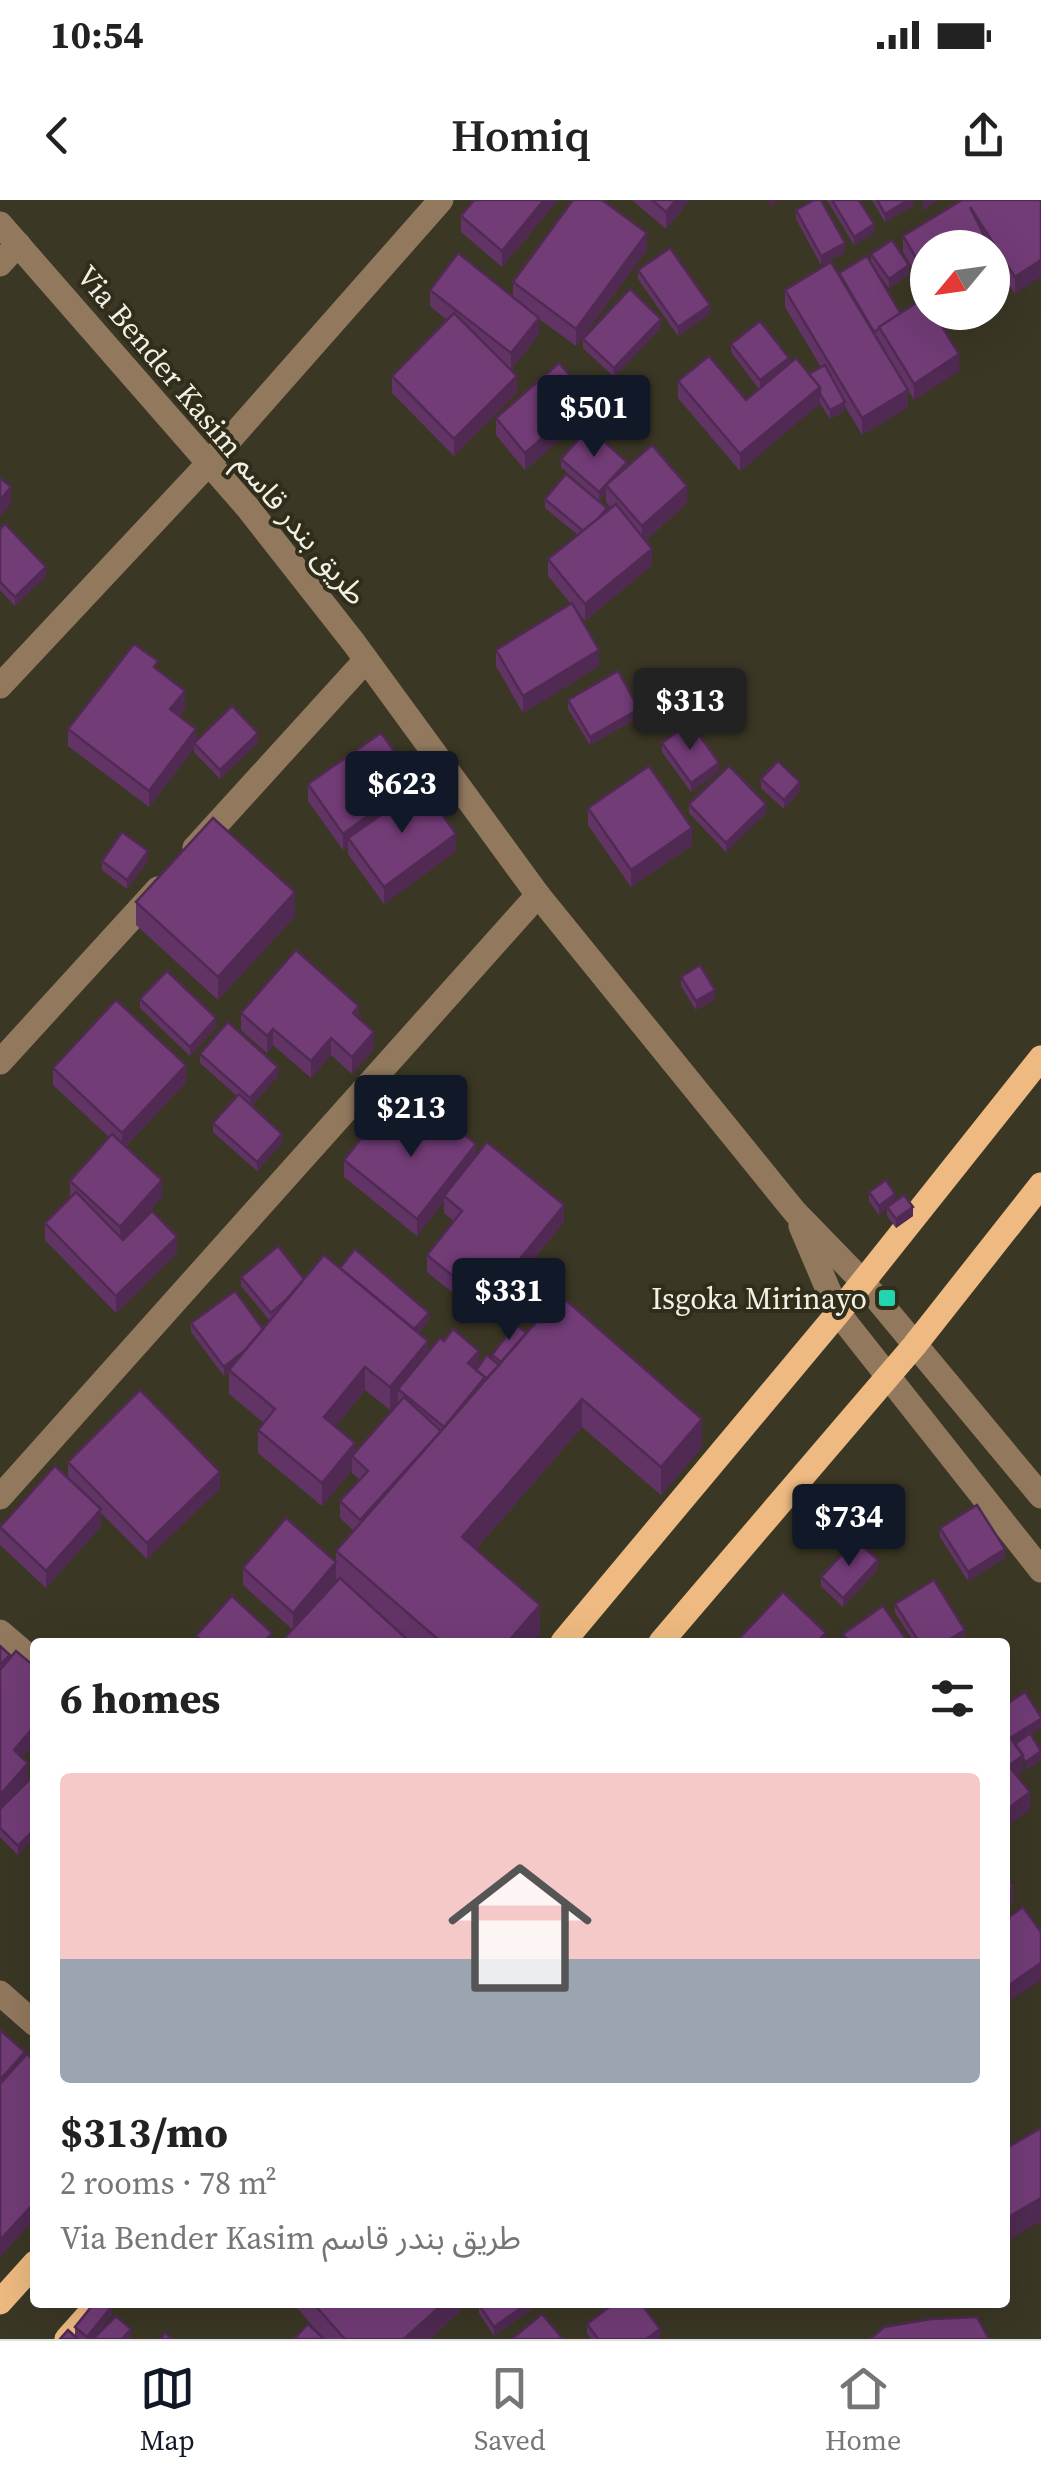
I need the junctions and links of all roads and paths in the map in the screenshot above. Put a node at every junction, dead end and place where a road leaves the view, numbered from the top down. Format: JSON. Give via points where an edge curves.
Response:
{"nodes":[{"id":1,"x":441,"y":200,"type":"edge"},
{"id":2,"x":0,"y":224,"type":"edge"},
{"id":3,"x":18,"y":244,"type":"junction"},
{"id":4,"x":0,"y":264,"type":"edge"},
{"id":5,"x":208,"y":464,"type":"junction"},
{"id":6,"x":366,"y":660,"type":"junction"},
{"id":7,"x":0,"y":686,"type":"edge"},
{"id":8,"x":538,"y":896,"type":"junction"},
{"id":9,"x":1041,"y":1058,"type":"edge"},
{"id":10,"x":0,"y":1062,"type":"edge"},
{"id":11,"x":1041,"y":1185,"type":"edge"},
{"id":12,"x":795,"y":1212,"type":"junction"},
{"id":13,"x":863,"y":1282,"type":"junction"},
{"id":14,"x":838,"y":1313,"type":"junction"},
{"id":15,"x":914,"y":1346,"type":"junction"},
{"id":16,"x":885,"y":1376,"type":"junction"},
{"id":17,"x":1041,"y":1496,"type":"edge"},
{"id":18,"x":0,"y":1497,"type":"edge"},
{"id":19,"x":1041,"y":1570,"type":"edge"},
{"id":20,"x":0,"y":1632,"type":"edge"},
{"id":21,"x":566,"y":1638,"type":"edge"},
{"id":22,"x":664,"y":1638,"type":"edge"},
{"id":23,"x":30,"y":1658,"type":"edge"},
{"id":24,"x":0,"y":1993,"type":"edge"},
{"id":25,"x":30,"y":2020,"type":"edge"},
{"id":26,"x":30,"y":2269,"type":"edge"},
{"id":27,"x":0,"y":2302,"type":"edge"},
{"id":28,"x":95,"y":2308,"type":"edge"},
{"id":29,"x":67,"y":2339,"type":"edge"}],
"edges":[{"from":1,"to":5,"type":"street"},
{"from":2,"to":3,"type":"street","name":"Via Bender Kasim طريق بندر قاسم"},
{"from":3,"to":4,"type":"street"},
{"from":3,"to":5,"type":"street","name":"Via Bender Kasim طريق بندر قاسم"},
{"from":5,"to":6,"type":"street","name":"Via Bender Kasim طريق بندر قاسم"},
{"from":5,"to":7,"type":"street"},
{"from":6,"to":8,"type":"street","name":"Via Bender Kasim طريق بندر قاسم"},
{"from":6,"to":10,"type":"street"},
{"from":8,"to":12,"type":"street","name":"Via Bender Kasim طريق بندر قاسم"},
{"from":8,"to":18,"type":"street"},
{"from":9,"to":13,"type":"main road"},
{"from":11,"to":15,"type":"main road"},
{"from":12,"to":13,"type":"street","name":"Via Bender Kasim طريق بندر قاسم"},
{"from":12,"to":14,"type":"street","name":"Via Bender Kasim طريق بندر قاسم"},
{"from":13,"to":14,"type":"main road"},
{"from":13,"to":15,"type":"street","name":"Via Bender Kasim طريق بندر قاسم"},
{"from":14,"to":16,"type":"street","name":"Via Bender Kasim طريق بندر قاسم"},
{"from":14,"to":21,"type":"main road"},
{"from":15,"to":16,"type":"main road"},
{"from":15,"to":17,"type":"street","name":"Via Bender Kasim طريق بندر قاسم"},
{"from":16,"to":19,"type":"street","name":"Via Bender Kasim طريق بندر قاسم"},
{"from":16,"to":22,"type":"main road"},
{"from":20,"to":23,"type":"street"},
{"from":24,"to":25,"type":"street"},
{"from":26,"to":27,"type":"main road"},
{"from":28,"to":29,"type":"main road"}]}
